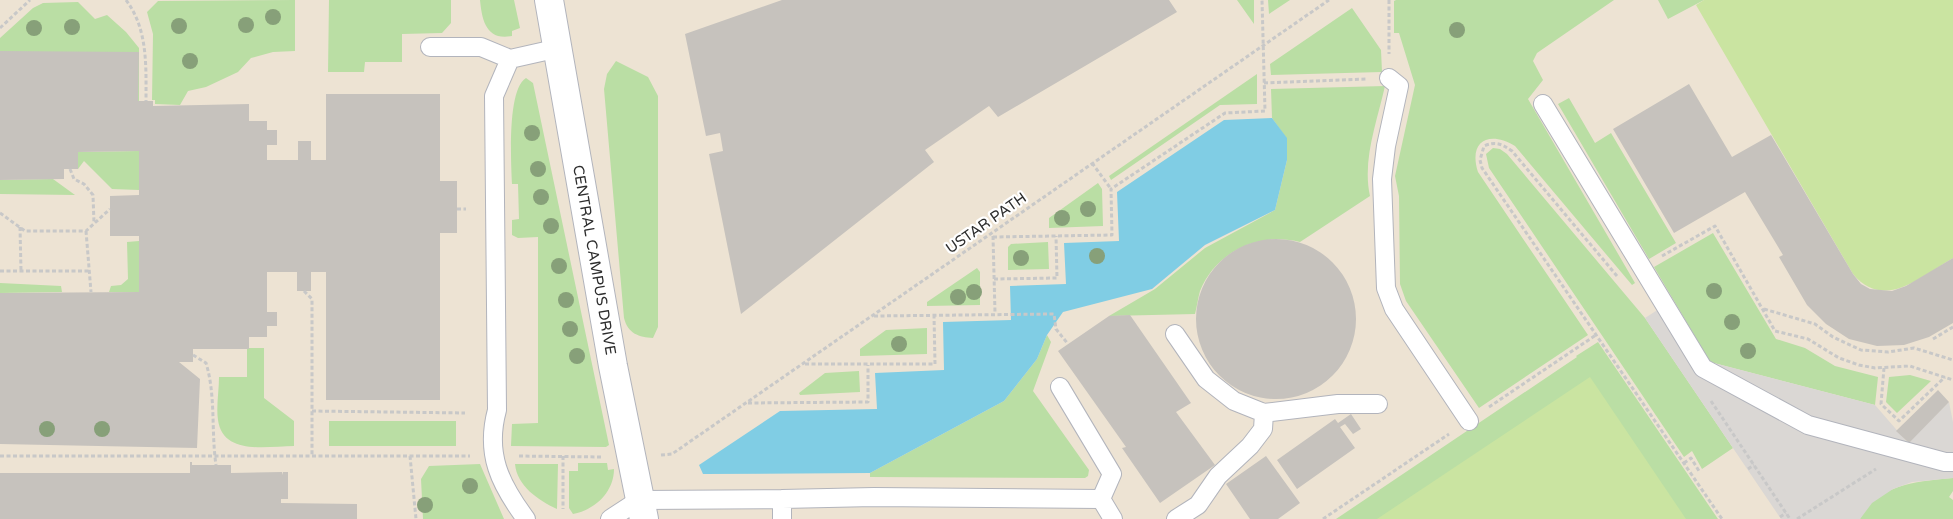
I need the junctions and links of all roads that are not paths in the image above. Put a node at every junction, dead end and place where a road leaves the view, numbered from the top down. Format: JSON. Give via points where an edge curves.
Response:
{"nodes":[{"id":1,"x":549,"y":0,"type":"edge"},
{"id":2,"x":430,"y":47,"type":"dead end"},
{"id":3,"x":559,"y":48,"type":"junction"},
{"id":4,"x":510,"y":59,"type":"junction"},
{"id":5,"x":1389,"y":78,"type":"road end"},
{"id":6,"x":1543,"y":104,"type":"dead end"},
{"id":7,"x":1175,"y":334,"type":"dead end"},
{"id":8,"x":1060,"y":387,"type":"dead end"},
{"id":9,"x":1378,"y":404,"type":"dead end"},
{"id":10,"x":1264,"y":413,"type":"junction"},
{"id":11,"x":1469,"y":421,"type":"dead end"},
{"id":12,"x":1953,"y":462,"type":"edge"},
{"id":13,"x":782,"y":499,"type":"junction"},
{"id":14,"x":1101,"y":499,"type":"junction"},
{"id":15,"x":642,"y":509,"type":"edge"},
{"id":16,"x":526,"y":519,"type":"edge"},
{"id":17,"x":610,"y":519,"type":"edge"},
{"id":18,"x":782,"y":519,"type":"edge"},
{"id":19,"x":1113,"y":519,"type":"edge"},
{"id":20,"x":1176,"y":519,"type":"edge"}],
"edges":[{"from":1,"to":3,"type":"street","name":"CENTRAL CAMPUS DRIVE"},
{"from":2,"to":4,"type":"lane","via":[[481,47]]},
{"from":3,"to":4,"type":"lane"},
{"from":3,"to":15,"type":"street","name":"CENTRAL CAMPUS DRIVE","via":[[613,366]]},
{"from":4,"to":16,"type":"lane","via":[[494,96],[497,410],[493,423],[494,456],[499,477]]},
{"from":5,"to":11,"type":"lane","via":[[1399,86],[1382,180],[1386,288],[1394,309]]},
{"from":6,"to":12,"type":"lane","via":[[1703,368],[1808,425]]},
{"from":7,"to":10,"type":"lane","via":[[1206,379],[1234,401]]},
{"from":8,"to":14,"type":"lane","via":[[1112,474]]},
{"from":9,"to":10,"type":"lane","via":[[1338,404]]},
{"from":10,"to":20,"type":"lane","via":[[1263,429],[1250,446],[1218,476],[1198,505]]},
{"from":13,"to":14,"type":"lane"},
{"from":13,"to":15,"type":"lane"},
{"from":13,"to":18,"type":"lane"},
{"from":14,"to":19,"type":"lane"},
{"from":15,"to":17,"type":"lane"}]}
